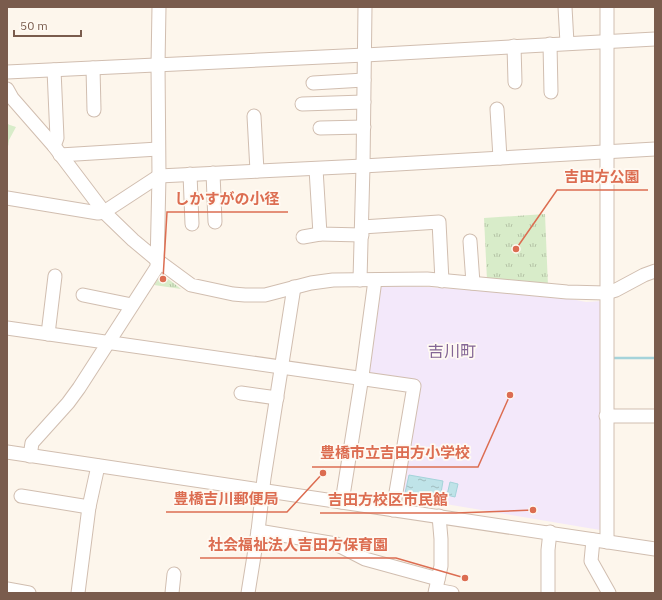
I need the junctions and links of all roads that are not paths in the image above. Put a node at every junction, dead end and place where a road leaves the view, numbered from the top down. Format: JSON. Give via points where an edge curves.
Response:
{"nodes":[{"id":1,"x":159,"y":7,"type":"edge"},
{"id":2,"x":365,"y":7,"type":"edge"},
{"id":3,"x":565,"y":7,"type":"edge"},
{"id":4,"x":606,"y":7,"type":"edge"},
{"id":5,"x":655,"y":39,"type":"edge"},
{"id":6,"x":607,"y":41,"type":"junction"},
{"id":7,"x":567,"y":43,"type":"junction"},
{"id":8,"x":550,"y":44,"type":"junction"},
{"id":9,"x":514,"y":46,"type":"junction"},
{"id":10,"x":365,"y":55,"type":"junction"},
{"id":11,"x":158,"y":65,"type":"junction"},
{"id":12,"x":93,"y":68,"type":"junction"},
{"id":13,"x":54,"y":70,"type":"junction"},
{"id":14,"x":7,"y":72,"type":"edge"},
{"id":15,"x":364,"y":80,"type":"junction"},
{"id":16,"x":515,"y":82,"type":"dead end"},
{"id":17,"x":314,"y":83,"type":"dead end"},
{"id":18,"x":7,"y":89,"type":"edge"},
{"id":19,"x":551,"y":92,"type":"dead end"},
{"id":20,"x":364,"y":102,"type":"junction"},
{"id":21,"x":302,"y":104,"type":"dead end"},
{"id":22,"x":497,"y":109,"type":"dead end"},
{"id":23,"x":94,"y":110,"type":"dead end"},
{"id":24,"x":254,"y":116,"type":"dead end"},
{"id":25,"x":364,"y":127,"type":"junction"},
{"id":26,"x":320,"y":128,"type":"dead end"},
{"id":27,"x":158,"y":149,"type":"junction"},
{"id":28,"x":655,"y":149,"type":"edge"},
{"id":29,"x":57,"y":150,"type":"junction"},
{"id":30,"x":606,"y":152,"type":"junction"},
{"id":31,"x":500,"y":158,"type":"junction"},
{"id":32,"x":363,"y":166,"type":"junction"},
{"id":33,"x":316,"y":169,"type":"junction"},
{"id":34,"x":257,"y":171,"type":"junction"},
{"id":35,"x":213,"y":173,"type":"junction"},
{"id":36,"x":190,"y":174,"type":"junction"},
{"id":37,"x":158,"y":176,"type":"junction"},
{"id":38,"x":7,"y":198,"type":"edge"},
{"id":39,"x":104,"y":212,"type":"junction"},
{"id":40,"x":215,"y":222,"type":"dead end"},
{"id":41,"x":192,"y":224,"type":"dead end"},
{"id":42,"x":362,"y":231,"type":"junction"},
{"id":43,"x":320,"y":234,"type":"junction"},
{"id":44,"x":303,"y":237,"type":"dead end"},
{"id":45,"x":470,"y":241,"type":"dead end"},
{"id":46,"x":157,"y":260,"type":"junction"},
{"id":47,"x":655,"y":271,"type":"edge"},
{"id":48,"x":55,"y":276,"type":"dead end"},
{"id":49,"x":360,"y":280,"type":"junction"},
{"id":50,"x":375,"y":280,"type":"junction"},
{"id":51,"x":442,"y":280,"type":"junction"},
{"id":52,"x":473,"y":283,"type":"junction"},
{"id":53,"x":294,"y":287,"type":"junction"},
{"id":54,"x":606,"y":292,"type":"junction"},
{"id":55,"x":83,"y":295,"type":"dead end"},
{"id":56,"x":132,"y":305,"type":"junction"},
{"id":57,"x":7,"y":328,"type":"edge"},
{"id":58,"x":48,"y":334,"type":"junction"},
{"id":59,"x":109,"y":342,"type":"junction"},
{"id":60,"x":282,"y":367,"type":"junction"},
{"id":61,"x":361,"y":378,"type":"junction"},
{"id":62,"x":240,"y":393,"type":"dead end"},
{"id":63,"x":277,"y":398,"type":"junction"},
{"id":64,"x":606,"y":416,"type":"junction"},
{"id":65,"x":655,"y":416,"type":"edge"},
{"id":66,"x":7,"y":452,"type":"edge"},
{"id":67,"x":30,"y":456,"type":"junction"},
{"id":68,"x":98,"y":466,"type":"junction"},
{"id":69,"x":264,"y":490,"type":"junction"},
{"id":70,"x":21,"y":496,"type":"dead end"},
{"id":71,"x":342,"y":502,"type":"junction"},
{"id":72,"x":89,"y":507,"type":"junction"},
{"id":73,"x":393,"y":510,"type":"junction"},
{"id":74,"x":439,"y":516,"type":"junction"},
{"id":75,"x":258,"y":531,"type":"junction"},
{"id":76,"x":550,"y":532,"type":"junction"},
{"id":77,"x":593,"y":540,"type":"junction"},
{"id":78,"x":607,"y":542,"type":"junction"},
{"id":79,"x":655,"y":549,"type":"edge"},
{"id":80,"x":174,"y":574,"type":"dead end"},
{"id":81,"x":436,"y":587,"type":"edge"},
{"id":82,"x":7,"y":589,"type":"edge"},
{"id":83,"x":29,"y":593,"type":"edge"},
{"id":84,"x":78,"y":593,"type":"edge"},
{"id":85,"x":172,"y":593,"type":"edge"},
{"id":86,"x":248,"y":593,"type":"edge"},
{"id":87,"x":452,"y":593,"type":"edge"},
{"id":88,"x":548,"y":593,"type":"edge"},
{"id":89,"x":609,"y":593,"type":"edge"}],
"edges":[{"from":1,"to":11,"type":"street"},
{"from":2,"to":10,"type":"street"},
{"from":3,"to":7,"type":"street"},
{"from":4,"to":6,"type":"street"},
{"from":5,"to":6,"type":"street"},
{"from":6,"to":7,"type":"street"},
{"from":6,"to":30,"type":"street"},
{"from":7,"to":8,"type":"street"},
{"from":8,"to":9,"type":"street"},
{"from":8,"to":19,"type":"street"},
{"from":9,"to":10,"type":"street"},
{"from":9,"to":16,"type":"street"},
{"from":10,"to":11,"type":"street"},
{"from":10,"to":15,"type":"street"},
{"from":11,"to":12,"type":"street"},
{"from":11,"to":27,"type":"street"},
{"from":12,"to":13,"type":"street"},
{"from":12,"to":23,"type":"street"},
{"from":13,"to":14,"type":"street"},
{"from":13,"to":29,"type":"street"},
{"from":15,"to":17,"type":"street"},
{"from":15,"to":20,"type":"street"},
{"from":18,"to":29,"type":"street"},
{"from":20,"to":21,"type":"street"},
{"from":20,"to":25,"type":"street"},
{"from":22,"to":31,"type":"street"},
{"from":24,"to":34,"type":"street"},
{"from":25,"to":26,"type":"street"},
{"from":25,"to":32,"type":"street"},
{"from":27,"to":29,"type":"street"},
{"from":27,"to":37,"type":"street"},
{"from":28,"to":30,"type":"street"},
{"from":29,"to":39,"type":"street"},
{"from":30,"to":31,"type":"street"},
{"from":30,"to":54,"type":"street"},
{"from":31,"to":32,"type":"street"},
{"from":32,"to":33,"type":"street"},
{"from":32,"to":42,"type":"street"},
{"from":33,"to":34,"type":"street"},
{"from":33,"to":43,"type":"street"},
{"from":34,"to":35,"type":"street"},
{"from":35,"to":36,"type":"street"},
{"from":35,"to":40,"type":"street"},
{"from":36,"to":37,"type":"street"},
{"from":36,"to":41,"type":"street"},
{"from":37,"to":39,"type":"street"},
{"from":37,"to":46,"type":"street"},
{"from":38,"to":39,"type":"street"},
{"from":39,"to":46,"type":"street"},
{"from":42,"to":43,"type":"street"},
{"from":42,"to":49,"type":"street"},
{"from":42,"to":51,"type":"street","via":[[439,222]]},
{"from":43,"to":44,"type":"street"},
{"from":45,"to":52,"type":"street"},
{"from":46,"to":53,"type":"street","via":[[191,285],[233,294],[264,295]]},
{"from":46,"to":56,"type":"street","via":[[157,266]]},
{"from":47,"to":54,"type":"street","via":[[616,290]]},
{"from":48,"to":58,"type":"street"},
{"from":49,"to":50,"type":"street"},
{"from":49,"to":53,"type":"street","via":[[333,280]]},
{"from":50,"to":51,"type":"street"},
{"from":50,"to":61,"type":"street"},
{"from":51,"to":52,"type":"street"},
{"from":52,"to":54,"type":"street","via":[[567,292]]},
{"from":53,"to":60,"type":"street"},
{"from":54,"to":64,"type":"street"},
{"from":55,"to":56,"type":"street"},
{"from":56,"to":59,"type":"street"},
{"from":57,"to":58,"type":"street"},
{"from":58,"to":59,"type":"street"},
{"from":59,"to":60,"type":"street"},
{"from":59,"to":67,"type":"street","via":[[68,403],[32,443]]},
{"from":60,"to":61,"type":"street"},
{"from":60,"to":63,"type":"street"},
{"from":61,"to":71,"type":"street"},
{"from":61,"to":73,"type":"street","via":[[414,386]]},
{"from":62,"to":63,"type":"street"},
{"from":63,"to":69,"type":"street"},
{"from":64,"to":65,"type":"street"},
{"from":64,"to":78,"type":"street"},
{"from":66,"to":67,"type":"street"},
{"from":67,"to":68,"type":"street"},
{"from":68,"to":69,"type":"street"},
{"from":68,"to":72,"type":"street"},
{"from":69,"to":71,"type":"street"},
{"from":69,"to":75,"type":"street"},
{"from":70,"to":72,"type":"street"},
{"from":71,"to":73,"type":"street"},
{"from":72,"to":84,"type":"street"},
{"from":73,"to":74,"type":"street"},
{"from":74,"to":76,"type":"street"},
{"from":74,"to":81,"type":"street","via":[[441,566]]},
{"from":75,"to":81,"type":"street","via":[[336,544],[365,559]]},
{"from":75,"to":86,"type":"street"},
{"from":76,"to":77,"type":"street"},
{"from":76,"to":88,"type":"street"},
{"from":77,"to":78,"type":"street"},
{"from":77,"to":89,"type":"street","via":[[591,561]]},
{"from":78,"to":79,"type":"street"},
{"from":80,"to":85,"type":"street"},
{"from":81,"to":87,"type":"street"},
{"from":82,"to":83,"type":"street"}]}
